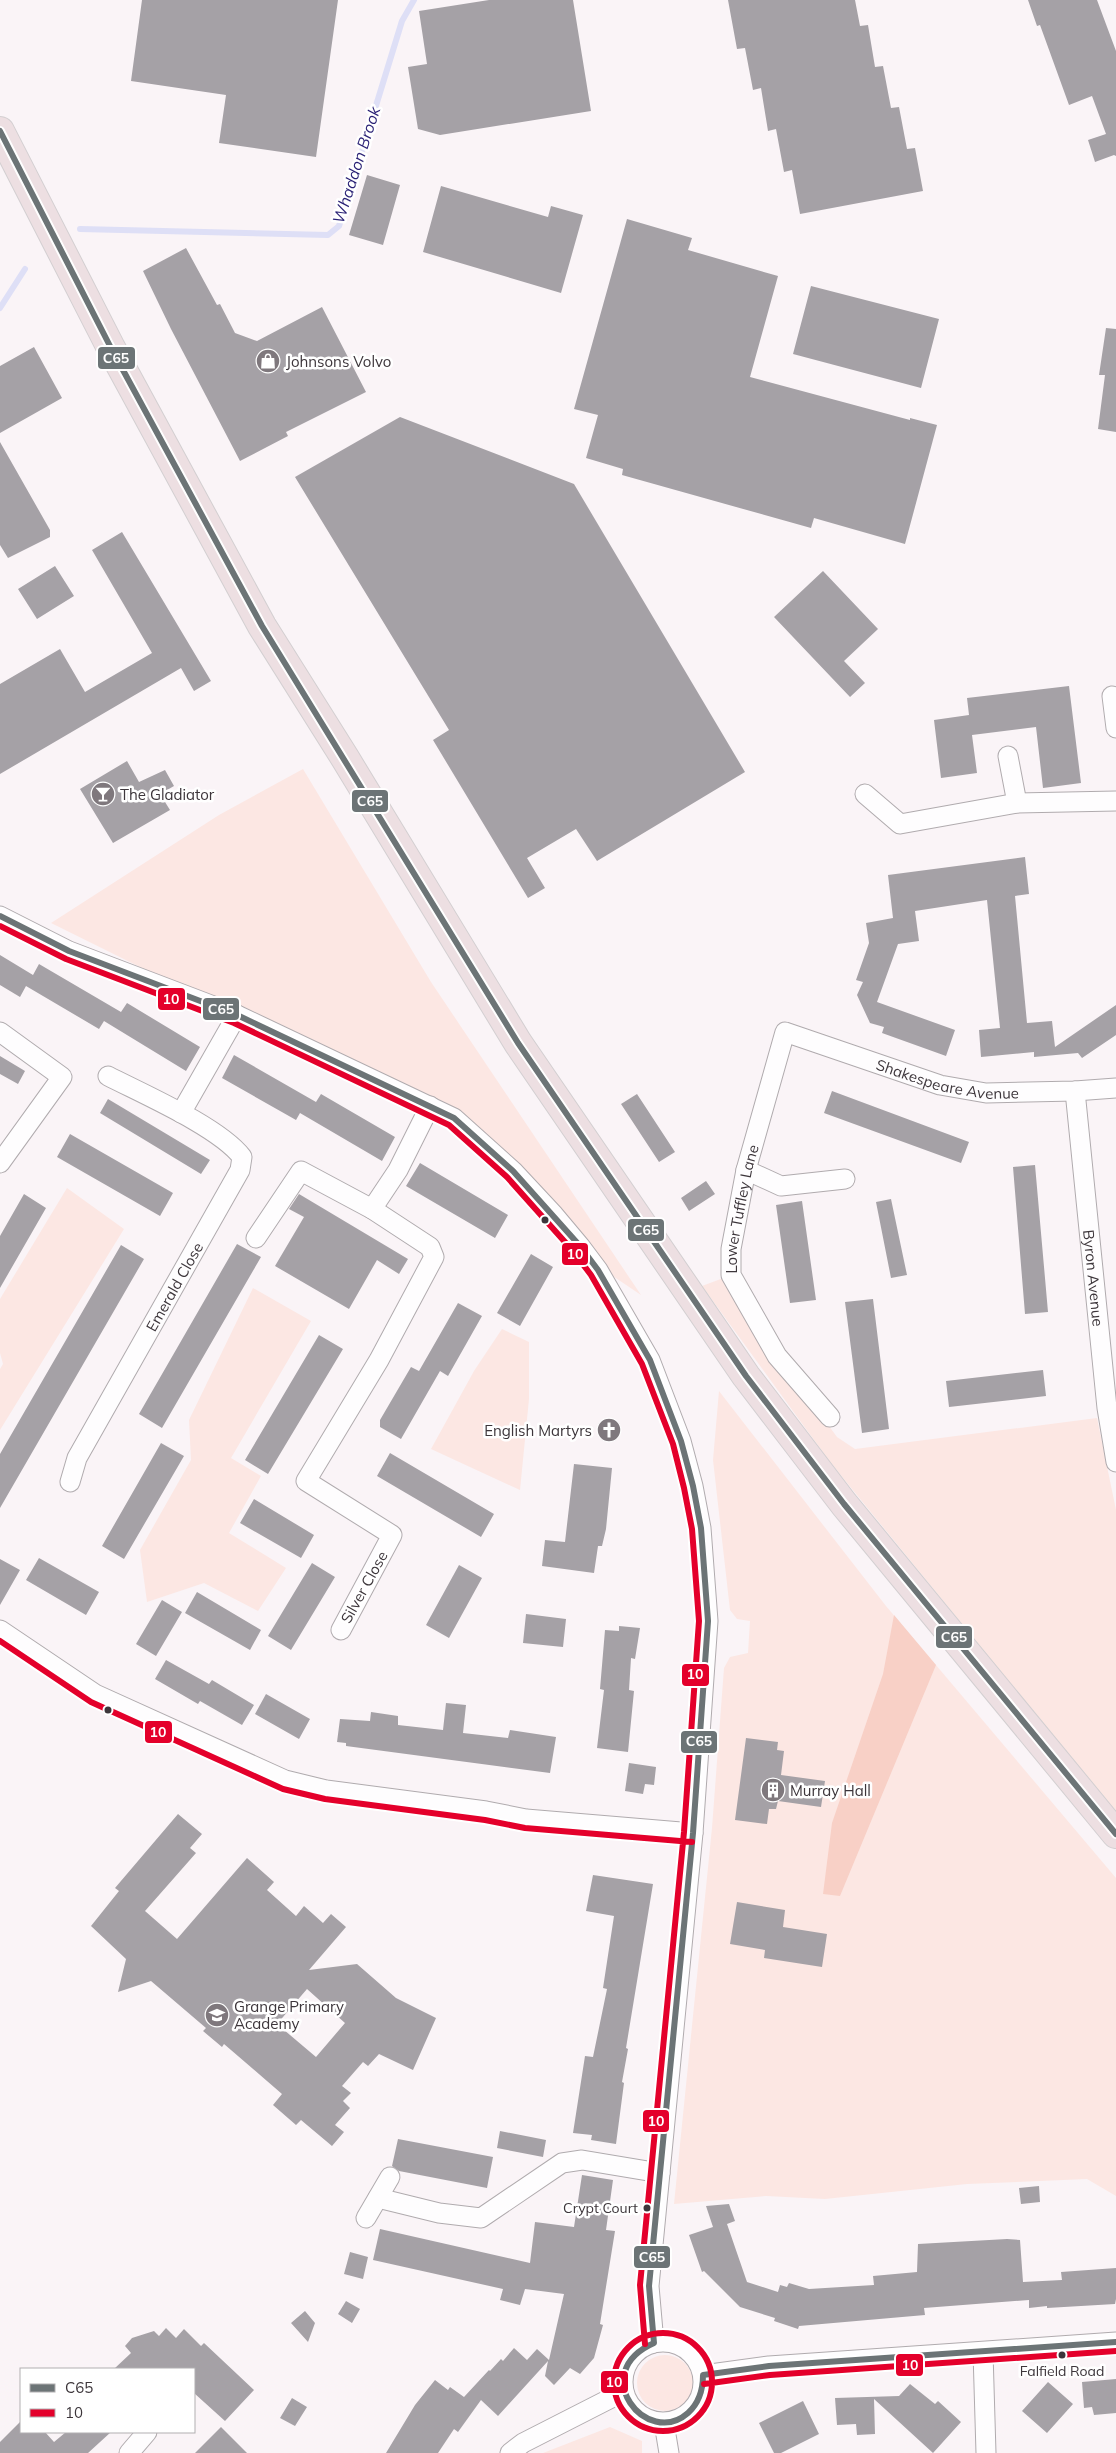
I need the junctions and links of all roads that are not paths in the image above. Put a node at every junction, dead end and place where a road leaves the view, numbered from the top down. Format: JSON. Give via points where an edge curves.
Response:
{"nodes":[{"id":1,"x":0,"y":131,"type":"edge"},
{"id":2,"x":1112,"y":696,"type":"dead end"},
{"id":3,"x":1116,"y":728,"type":"edge"},
{"id":4,"x":1008,"y":756,"type":"dead end"},
{"id":5,"x":864,"y":794,"type":"dead end"},
{"id":6,"x":1116,"y":801,"type":"edge"},
{"id":7,"x":1017,"y":804,"type":"junction"},
{"id":8,"x":2,"y":921,"type":"edge"},
{"id":9,"x":237,"y":1015,"type":"junction"},
{"id":10,"x":0,"y":1032,"type":"edge"},
{"id":11,"x":785,"y":1032,"type":"joint"},
{"id":12,"x":108,"y":1076,"type":"dead end"},
{"id":13,"x":1116,"y":1088,"type":"edge"},
{"id":14,"x":1075,"y":1091,"type":"junction"},
{"id":15,"x":430,"y":1106,"type":"junction"},
{"id":16,"x":181,"y":1114,"type":"junction"},
{"id":17,"x":0,"y":1163,"type":"edge"},
{"id":18,"x":746,"y":1170,"type":"junction"},
{"id":19,"x":845,"y":1179,"type":"dead end"},
{"id":20,"x":372,"y":1208,"type":"junction"},
{"id":21,"x":256,"y":1238,"type":"dead end"},
{"id":22,"x":830,"y":1417,"type":"dead end"},
{"id":23,"x":1116,"y":1462,"type":"edge"},
{"id":24,"x":70,"y":1482,"type":"dead end"},
{"id":25,"x":0,"y":1630,"type":"edge"},
{"id":26,"x":340,"y":1630,"type":"dead end"},
{"id":27,"x":693,"y":1833,"type":"junction"},
{"id":28,"x":1116,"y":1834,"type":"edge"},
{"id":29,"x":660,"y":2173,"type":"junction"},
{"id":30,"x":390,"y":2177,"type":"dead end"},
{"id":31,"x":378,"y":2198,"type":"junction"},
{"id":32,"x":366,"y":2218,"type":"dead end"},
{"id":33,"x":1116,"y":2342,"type":"edge"},
{"id":34,"x":654,"y":2343,"type":"junction"},
{"id":35,"x":983,"y":2352,"type":"junction"},
{"id":36,"x":703,"y":2375,"type":"junction"},
{"id":37,"x":623,"y":2392,"type":"junction"},
{"id":38,"x":664,"y":2423,"type":"junction"},
{"id":39,"x":146,"y":2433,"type":"edge"},
{"id":40,"x":129,"y":2453,"type":"edge"},
{"id":41,"x":510,"y":2453,"type":"edge"},
{"id":42,"x":669,"y":2453,"type":"edge"},
{"id":43,"x":986,"y":2453,"type":"edge"}],
"edges":[{"from":1,"to":28,"type":"highway","via":[[111,348],[262,626],[518,1043],[746,1376],[851,1512]]},
{"from":2,"to":3,"type":"street"},
{"from":4,"to":7,"type":"street"},
{"from":5,"to":7,"type":"street","via":[[900,824]]},
{"from":6,"to":7,"type":"street"},
{"from":8,"to":9,"type":"street","via":[[69,951]]},
{"from":9,"to":15,"type":"street"},
{"from":9,"to":16,"type":"street"},
{"from":10,"to":17,"type":"street","via":[[62,1077]]},
{"from":11,"to":14,"type":"street","name":"Shakespeare Avenue","via":[[940,1084],[986,1093]]},
{"from":11,"to":18,"type":"street","name":"Lower Tuffley Lane"},
{"from":12,"to":16,"type":"street","name":"Emerald Close"},
{"from":13,"to":14,"type":"street","name":"Shakespeare Avenue"},
{"from":14,"to":23,"type":"street","name":"Byron Avenue","via":[[1107,1408]]},
{"from":15,"to":20,"type":"street","via":[[398,1170]]},
{"from":15,"to":27,"type":"street","via":[[454,1118],[513,1171],[554,1214],[592,1262],[650,1360],[682,1441],[700,1528],[708,1621]]},
{"from":16,"to":24,"type":"street","name":"Emerald Close","via":[[234,1147],[242,1157],[240,1170],[82,1450]]},
{"from":18,"to":19,"type":"street","via":[[781,1186]]},
{"from":18,"to":22,"type":"street","name":"Lower Tuffley Lane","via":[[731,1250],[732,1275],[778,1356]]},
{"from":20,"to":21,"type":"street","name":"Silver Close","via":[[301,1171]]},
{"from":20,"to":26,"type":"street","name":"Silver Close","via":[[430,1247],[434,1257],[379,1360],[306,1481],[392,1535]]},
{"from":25,"to":27,"type":"street","via":[[95,1694],[285,1780],[326,1790],[526,1819]]},
{"from":27,"to":29,"type":"street"},
{"from":29,"to":31,"type":"street","via":[[582,2160],[562,2163],[481,2218],[439,2213]]},
{"from":29,"to":34,"type":"street","via":[[649,2286]]},
{"from":30,"to":31,"type":"street"},
{"from":31,"to":32,"type":"street"},
{"from":33,"to":35,"type":"street"},
{"from":34,"to":36,"type":"street","via":[[671,2342],[687,2350]]},
{"from":34,"to":37,"type":"street","via":[[631,2357],[623,2373]]},
{"from":35,"to":36,"type":"street","via":[[768,2366]]},
{"from":35,"to":43,"type":"street"},
{"from":36,"to":38,"type":"street","via":[[702,2393],[693,2410],[680,2419]]},
{"from":37,"to":38,"type":"street","via":[[639,2415]]},
{"from":37,"to":41,"type":"street"},
{"from":38,"to":42,"type":"street"},
{"from":39,"to":40,"type":"street"}]}
